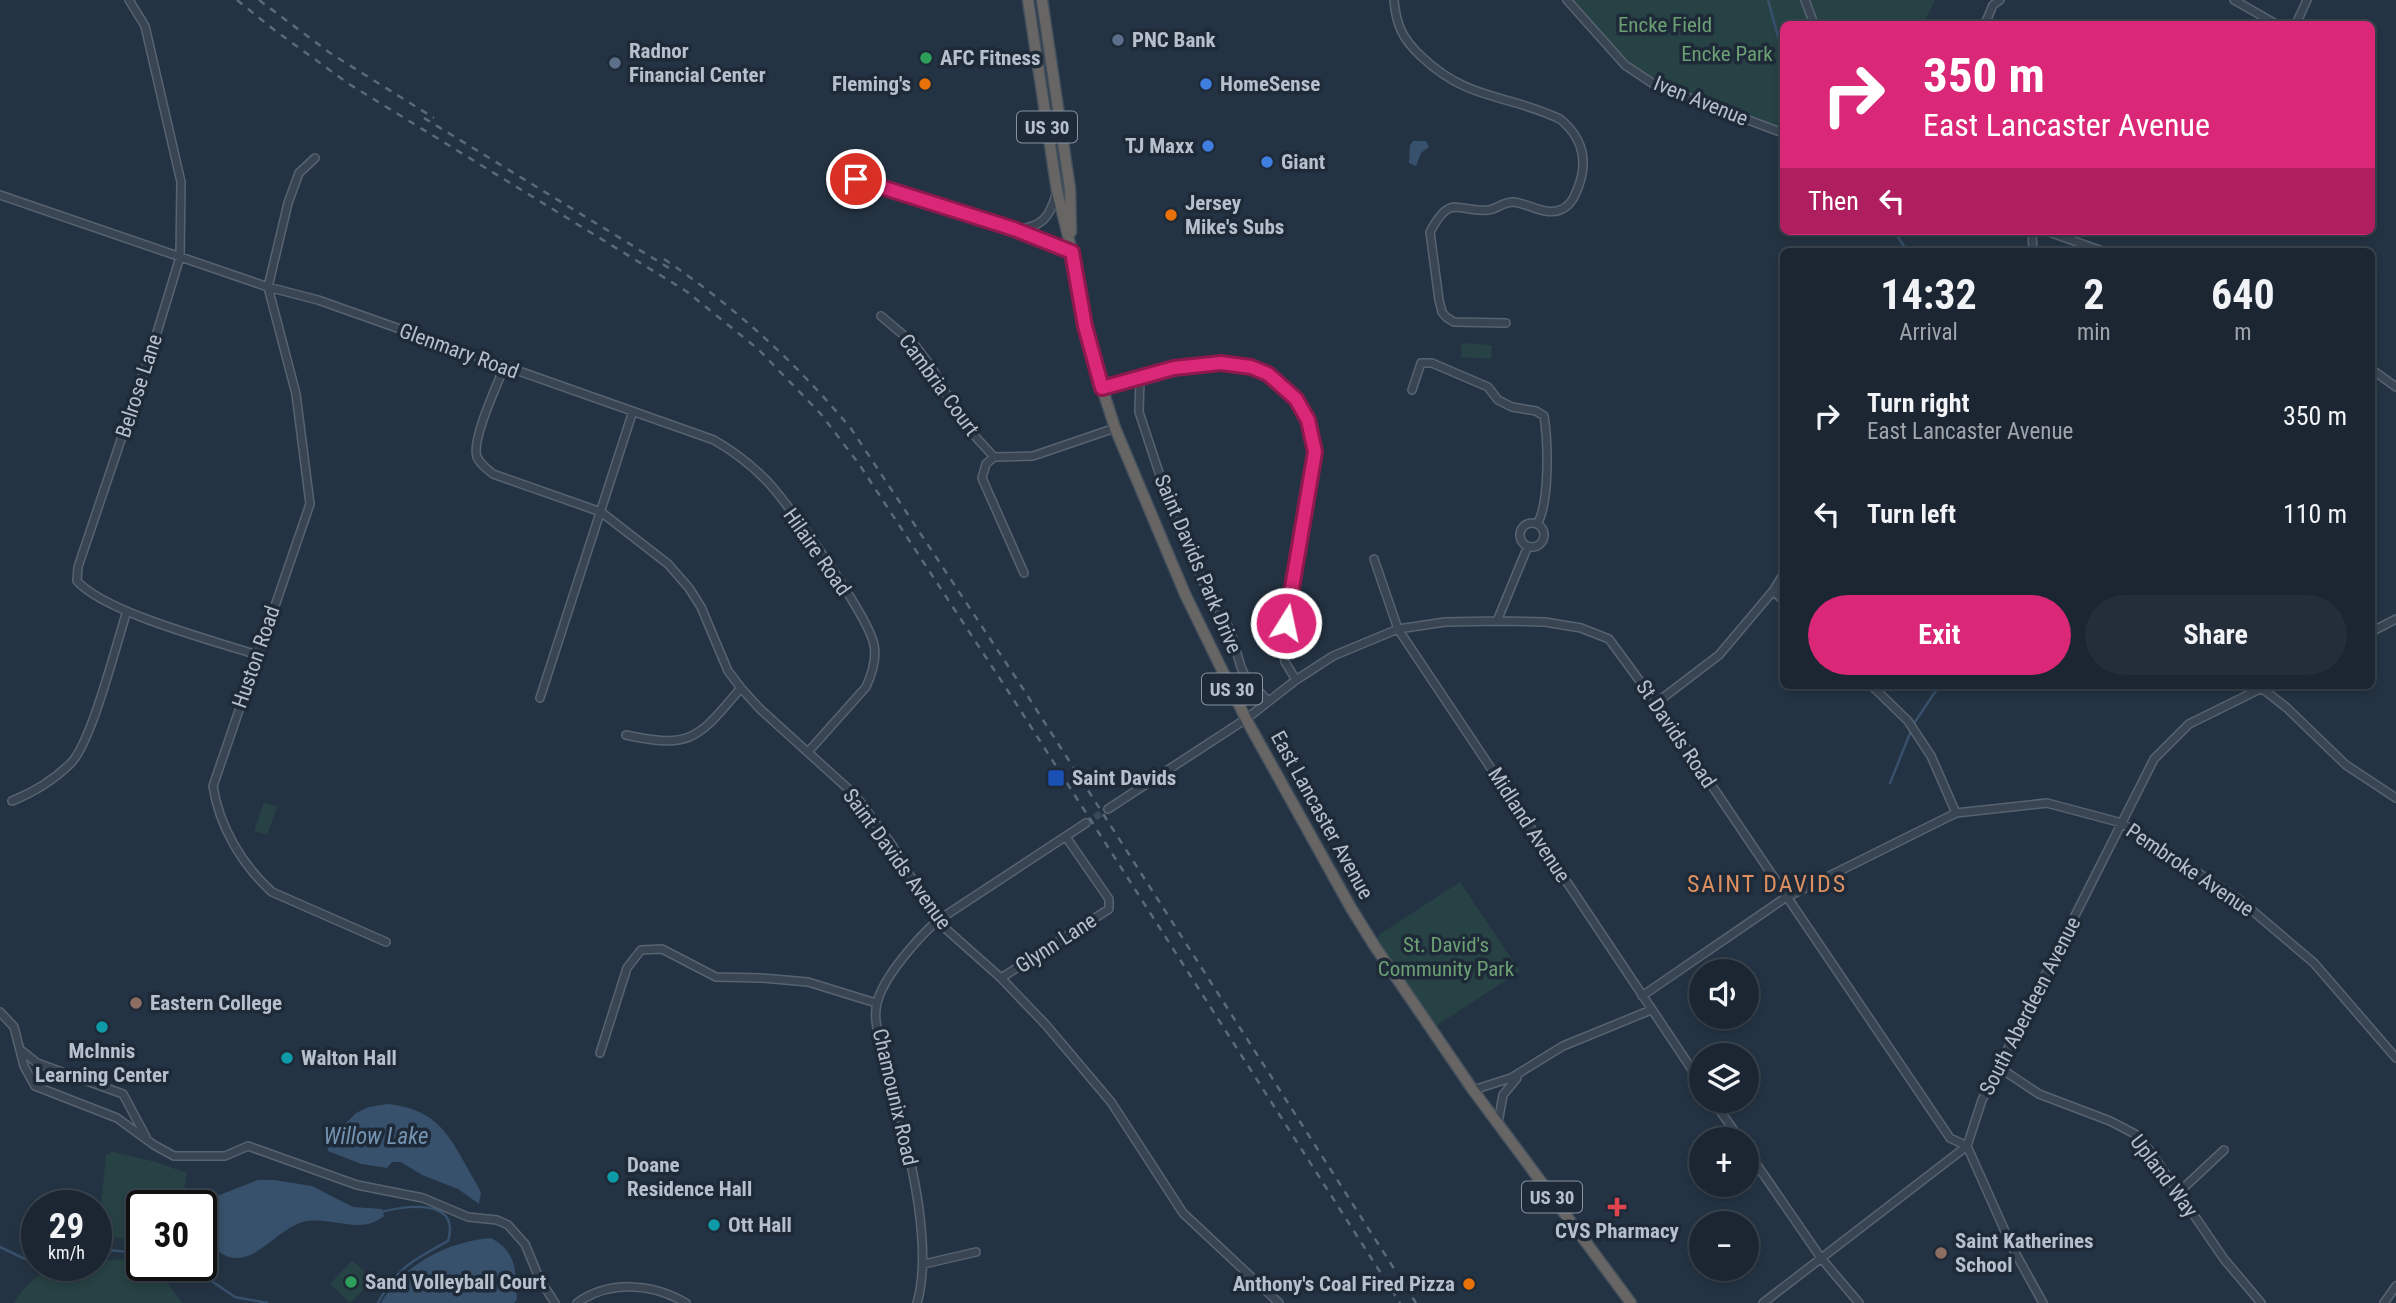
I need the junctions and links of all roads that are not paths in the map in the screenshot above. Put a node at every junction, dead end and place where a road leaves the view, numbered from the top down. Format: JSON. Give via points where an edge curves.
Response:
{"nodes":[{"id":1,"x":129,"y":0,"type":"edge"},
{"id":2,"x":1028,"y":0,"type":"edge"},
{"id":3,"x":1042,"y":0,"type":"edge"},
{"id":4,"x":1394,"y":0,"type":"edge"},
{"id":5,"x":1567,"y":0,"type":"edge"},
{"id":6,"x":1805,"y":0,"type":"edge"},
{"id":7,"x":2000,"y":0,"type":"edge"},
{"id":8,"x":2234,"y":0,"type":"edge"},
{"id":9,"x":2307,"y":0,"type":"edge"},
{"id":10,"x":1813,"y":21,"type":"edge"},
{"id":11,"x":1986,"y":21,"type":"edge"},
{"id":12,"x":2271,"y":21,"type":"edge"},
{"id":13,"x":2297,"y":21,"type":"edge"},
{"id":14,"x":1780,"y":132,"type":"edge"},
{"id":15,"x":315,"y":158,"type":"dead end"},
{"id":16,"x":835,"y":172,"type":"dead end"},
{"id":17,"x":1056,"y":191,"type":"junction"},
{"id":18,"x":0,"y":195,"type":"edge"},
{"id":19,"x":1014,"y":229,"type":"junction"},
{"id":20,"x":2057,"y":235,"type":"edge"},
{"id":21,"x":2094,"y":248,"type":"edge"},
{"id":22,"x":1072,"y":252,"type":"junction"},
{"id":23,"x":180,"y":257,"type":"junction"},
{"id":24,"x":268,"y":287,"type":"junction"},
{"id":25,"x":881,"y":316,"type":"dead end"},
{"id":26,"x":1506,"y":323,"type":"dead end"},
{"id":27,"x":504,"y":367,"type":"junction"},
{"id":28,"x":2375,"y":372,"type":"edge"},
{"id":29,"x":1140,"y":379,"type":"junction"},
{"id":30,"x":2396,"y":387,"type":"edge"},
{"id":31,"x":1102,"y":388,"type":"junction"},
{"id":32,"x":1412,"y":390,"type":"dead end"},
{"id":33,"x":633,"y":411,"type":"junction"},
{"id":34,"x":1115,"y":428,"type":"junction"},
{"id":35,"x":994,"y":457,"type":"junction"},
{"id":36,"x":601,"y":512,"type":"junction"},
{"id":37,"x":1537,"y":524,"type":"junction"},
{"id":38,"x":1528,"y":546,"type":"junction"},
{"id":39,"x":1374,"y":559,"type":"dead end"},
{"id":40,"x":1024,"y":573,"type":"dead end"},
{"id":41,"x":1780,"y":580,"type":"edge"},
{"id":42,"x":1773,"y":591,"type":"junction"},
{"id":43,"x":1780,"y":597,"type":"edge"},
{"id":44,"x":127,"y":611,"type":"junction"},
{"id":45,"x":2396,"y":619,"type":"edge"},
{"id":46,"x":1497,"y":621,"type":"junction"},
{"id":47,"x":1398,"y":629,"type":"junction"},
{"id":48,"x":2375,"y":630,"type":"edge"},
{"id":49,"x":257,"y":654,"type":"junction"},
{"id":50,"x":1296,"y":680,"type":"junction"},
{"id":51,"x":741,"y":688,"type":"junction"},
{"id":52,"x":1875,"y":689,"type":"edge"},
{"id":53,"x":2258,"y":689,"type":"edge"},
{"id":54,"x":2264,"y":689,"type":"edge"},
{"id":55,"x":540,"y":698,"type":"dead end"},
{"id":56,"x":1268,"y":701,"type":"junction"},
{"id":57,"x":1656,"y":703,"type":"junction"},
{"id":58,"x":1246,"y":719,"type":"junction"},
{"id":59,"x":626,"y":735,"type":"dead end"},
{"id":60,"x":808,"y":752,"type":"junction"},
{"id":61,"x":2396,"y":798,"type":"edge"},
{"id":62,"x":12,"y":801,"type":"dead end"},
{"id":63,"x":1108,"y":809,"type":"tunnel mouth"},
{"id":64,"x":1956,"y":813,"type":"junction"},
{"id":65,"x":1086,"y":823,"type":"tunnel mouth"},
{"id":66,"x":2122,"y":823,"type":"junction"},
{"id":67,"x":1066,"y":837,"type":"junction"},
{"id":68,"x":1785,"y":898,"type":"junction"},
{"id":69,"x":937,"y":921,"type":"junction"},
{"id":70,"x":386,"y":942,"type":"dead end"},
{"id":71,"x":1001,"y":978,"type":"junction"},
{"id":72,"x":1642,"y":996,"type":"junction"},
{"id":73,"x":876,"y":1003,"type":"junction"},
{"id":74,"x":1651,"y":1010,"type":"junction"},
{"id":75,"x":0,"y":1012,"type":"edge"},
{"id":76,"x":21,"y":1051,"type":"junction"},
{"id":77,"x":600,"y":1053,"type":"dead end"},
{"id":78,"x":2396,"y":1058,"type":"edge"},
{"id":79,"x":1689,"y":1065,"type":"edge"},
{"id":80,"x":2000,"y":1068,"type":"junction"},
{"id":81,"x":1526,"y":1070,"type":"junction"},
{"id":82,"x":1473,"y":1090,"type":"junction"},
{"id":83,"x":1497,"y":1124,"type":"junction"},
{"id":84,"x":148,"y":1140,"type":"junction"},
{"id":85,"x":1968,"y":1146,"type":"junction"},
{"id":86,"x":2224,"y":1150,"type":"dead end"},
{"id":87,"x":1759,"y":1168,"type":"edge"},
{"id":88,"x":2178,"y":1192,"type":"junction"},
{"id":89,"x":976,"y":1252,"type":"dead end"},
{"id":90,"x":1821,"y":1258,"type":"junction"},
{"id":91,"x":924,"y":1264,"type":"junction"},
{"id":92,"x":2396,"y":1286,"type":"edge"},
{"id":93,"x":555,"y":1302,"type":"edge"},
{"id":94,"x":577,"y":1303,"type":"edge"},
{"id":95,"x":685,"y":1303,"type":"edge"},
{"id":96,"x":917,"y":1303,"type":"edge"},
{"id":97,"x":1279,"y":1303,"type":"edge"},
{"id":98,"x":1631,"y":1303,"type":"edge"},
{"id":99,"x":1763,"y":1303,"type":"edge"},
{"id":100,"x":1859,"y":1303,"type":"edge"},
{"id":101,"x":2043,"y":1303,"type":"edge"},
{"id":102,"x":2261,"y":1303,"type":"edge"},
{"id":103,"x":2384,"y":1303,"type":"edge"}],
"edges":[{"from":1,"to":23,"type":"street","name":"Belrose Lane","via":[[145,26],[181,182]]},
{"from":2,"to":17,"type":"highway","name":"East Lancaster Avenue","number":"US 30"},
{"from":3,"to":22,"type":"highway","name":"East Lancaster Avenue","number":"US 30","via":[[1070,189]]},
{"from":4,"to":26,"type":"street","via":[[1399,30],[1431,65],[1462,87],[1556,117],[1572,129],[1580,144],[1584,171],[1575,196],[1564,208],[1553,212],[1510,202],[1486,210],[1457,205],[1447,210],[1430,232],[1439,300],[1446,317],[1454,322]]},
{"from":5,"to":14,"type":"street","name":"Iven Avenue","via":[[1625,65],[1655,85]]},
{"from":6,"to":10,"type":"street"},
{"from":7,"to":11,"type":"street"},
{"from":8,"to":12,"type":"street"},
{"from":9,"to":13,"type":"street"},
{"from":15,"to":24,"type":"street","via":[[299,173],[288,203]]},
{"from":16,"to":19,"type":"street"},
{"from":17,"to":19,"type":"street","via":[[1042,223]]},
{"from":17,"to":22,"type":"highway","name":"East Lancaster Avenue","number":"US 30"},
{"from":18,"to":23,"type":"street","name":"Glenmary Road"},
{"from":19,"to":22,"type":"street"},
{"from":20,"to":21,"type":"street"},
{"from":22,"to":31,"type":"highway","name":"East Lancaster Avenue","number":"US 30"},
{"from":23,"to":24,"type":"street","name":"Glenmary Road"},
{"from":23,"to":44,"type":"street","name":"Belrose Lane","via":[[78,568],[77,581],[87,591]]},
{"from":24,"to":27,"type":"street","name":"Glenmary Road","via":[[318,300]]},
{"from":24,"to":49,"type":"street","name":"Huston Road","via":[[296,394],[310,504]]},
{"from":25,"to":35,"type":"street","name":"Cambria Court","via":[[914,344],[962,422]]},
{"from":27,"to":33,"type":"street","name":"Glenmary Road"},
{"from":27,"to":36,"type":"street","name":"Saint Davids Avenue","via":[[476,442],[481,464],[493,474]]},
{"from":28,"to":30,"type":"street"},
{"from":29,"to":31,"type":"street"},
{"from":29,"to":50,"type":"street","via":[[1174,368],[1221,363],[1251,367],[1278,380],[1302,407],[1315,452],[1282,645],[1285,662]]},
{"from":29,"to":56,"type":"street","name":"Saint Davids Park Drive","via":[[1139,412],[1168,500],[1201,578],[1230,630],[1246,678]]},
{"from":31,"to":34,"type":"highway","name":"East Lancaster Avenue","number":"US 30"},
{"from":32,"to":37,"type":"street","via":[[1421,363],[1432,363],[1488,387],[1498,400],[1544,416],[1547,461],[1542,515]]},
{"from":33,"to":36,"type":"street"},
{"from":33,"to":60,"type":"street","name":"Hilaire Road","via":[[714,439],[741,456],[768,482],[812,541],[867,625],[875,649],[866,687]]},
{"from":34,"to":35,"type":"street","name":"Cambria Court","via":[[1033,456]]},
{"from":34,"to":58,"type":"highway","name":"East Lancaster Avenue","number":"US 30","via":[[1185,594]]},
{"from":35,"to":40,"type":"street","via":[[982,478]]},
{"from":36,"to":51,"type":"street","name":"Saint Davids Avenue","via":[[668,564],[689,588],[728,671]]},
{"from":36,"to":55,"type":"street"},
{"from":37,"to":38,"type":"street","via":[[1543,539],[1538,546]]},
{"from":37,"to":38,"type":"street","via":[[1528,524],[1521,531],[1522,542]]},
{"from":38,"to":46,"type":"street"},
{"from":39,"to":47,"type":"street","name":"Midland Avenue"},
{"from":41,"to":42,"type":"street"},
{"from":42,"to":43,"type":"street"},
{"from":42,"to":57,"type":"street","via":[[1719,655]]},
{"from":44,"to":49,"type":"street","name":"Belrose Lane"},
{"from":44,"to":62,"type":"street","via":[[87,736],[73,762],[49,782]]},
{"from":45,"to":48,"type":"street"},
{"from":46,"to":47,"type":"street","name":"St Davids Road"},
{"from":46,"to":57,"type":"street","name":"St Davids Road","via":[[1545,622],[1609,639]]},
{"from":47,"to":50,"type":"street","name":"St Davids Road","via":[[1333,656]]},
{"from":47,"to":72,"type":"street","name":"Midland Avenue"},
{"from":49,"to":70,"type":"street","name":"Huston Road","via":[[213,786],[217,811],[246,862],[272,892]]},
{"from":50,"to":56,"type":"street","name":"St Davids Road"},
{"from":51,"to":59,"type":"street","via":[[706,728],[693,736],[657,742]]},
{"from":51,"to":60,"type":"street","name":"Saint Davids Avenue"},
{"from":52,"to":64,"type":"street","via":[[1908,720],[1931,756]]},
{"from":53,"to":66,"type":"street","name":"South Aberdeen Avenue","via":[[2189,724],[2171,741],[2154,759]]},
{"from":54,"to":61,"type":"street","via":[[2346,765]]},
{"from":56,"to":58,"type":"street","name":"St Davids Road"},
{"from":57,"to":68,"type":"street","name":"St Davids Road"},
{"from":58,"to":63,"type":"street"},
{"from":58,"to":82,"type":"highway","name":"East Lancaster Avenue","number":"US 30","via":[[1353,911]]},
{"from":60,"to":69,"type":"street","name":"Saint Davids Avenue","via":[[855,795],[892,845]]},
{"from":64,"to":66,"type":"street","name":"Pembroke Avenue","via":[[2047,803]]},
{"from":64,"to":68,"type":"street","name":"Pembroke Avenue"},
{"from":65,"to":67,"type":"street","name":"Chamounix Road"},
{"from":66,"to":78,"type":"street","name":"Pembroke Avenue","via":[[2241,901],[2314,963]]},
{"from":66,"to":80,"type":"street","name":"South Aberdeen Avenue"},
{"from":67,"to":69,"type":"street","name":"Chamounix Road"},
{"from":67,"to":71,"type":"street","name":"Glynn Lane","via":[[1109,899],[1109,909]]},
{"from":68,"to":72,"type":"street","name":"Pembroke Avenue"},
{"from":68,"to":85,"type":"street","name":"St Davids Road","via":[[1950,1138]]},
{"from":69,"to":71,"type":"street","name":"Saint Davids Avenue"},
{"from":69,"to":73,"type":"street","name":"Chamounix Road","via":[[918,938]]},
{"from":71,"to":97,"type":"street","name":"Saint Davids Avenue","via":[[1111,1102],[1183,1213]]},
{"from":72,"to":74,"type":"street","name":"Midland Avenue"},
{"from":73,"to":77,"type":"street","via":[[808,982],[716,977],[662,948],[641,950],[627,968]]},
{"from":73,"to":91,"type":"street","name":"Chamounix Road","via":[[878,1033],[918,1199]]},
{"from":74,"to":79,"type":"street","name":"Midland Avenue"},
{"from":74,"to":81,"type":"street","via":[[1563,1046]]},
{"from":75,"to":76,"type":"street","via":[[14,1027]]},
{"from":76,"to":84,"type":"street","via":[[37,1063],[123,1094]]},
{"from":76,"to":84,"type":"street","via":[[35,1086],[117,1118]]},
{"from":80,"to":85,"type":"street","name":"South Aberdeen Avenue","via":[[1982,1100]]},
{"from":80,"to":88,"type":"street","name":"Upland Way","via":[[2039,1094],[2135,1134]]},
{"from":81,"to":82,"type":"street"},
{"from":81,"to":83,"type":"street","via":[[1503,1095]]},
{"from":82,"to":83,"type":"highway","name":"East Lancaster Avenue","number":"US 30"},
{"from":83,"to":98,"type":"highway","name":"East Lancaster Avenue","number":"US 30"},
{"from":84,"to":93,"type":"street","via":[[174,1156],[192,1158],[225,1156],[248,1146],[357,1185],[423,1198],[468,1217],[497,1220],[525,1244]]},
{"from":85,"to":90,"type":"street"},
{"from":85,"to":101,"type":"street","via":[[2012,1248]]},
{"from":86,"to":88,"type":"street"},
{"from":87,"to":90,"type":"street"},
{"from":88,"to":102,"type":"street","name":"Upland Way"},
{"from":89,"to":91,"type":"street"},
{"from":90,"to":99,"type":"street"},
{"from":90,"to":100,"type":"street"},
{"from":91,"to":96,"type":"street","name":"Chamounix Road"},
{"from":92,"to":103,"type":"street"},
{"from":94,"to":95,"type":"street","via":[[588,1295],[626,1285]]}]}
